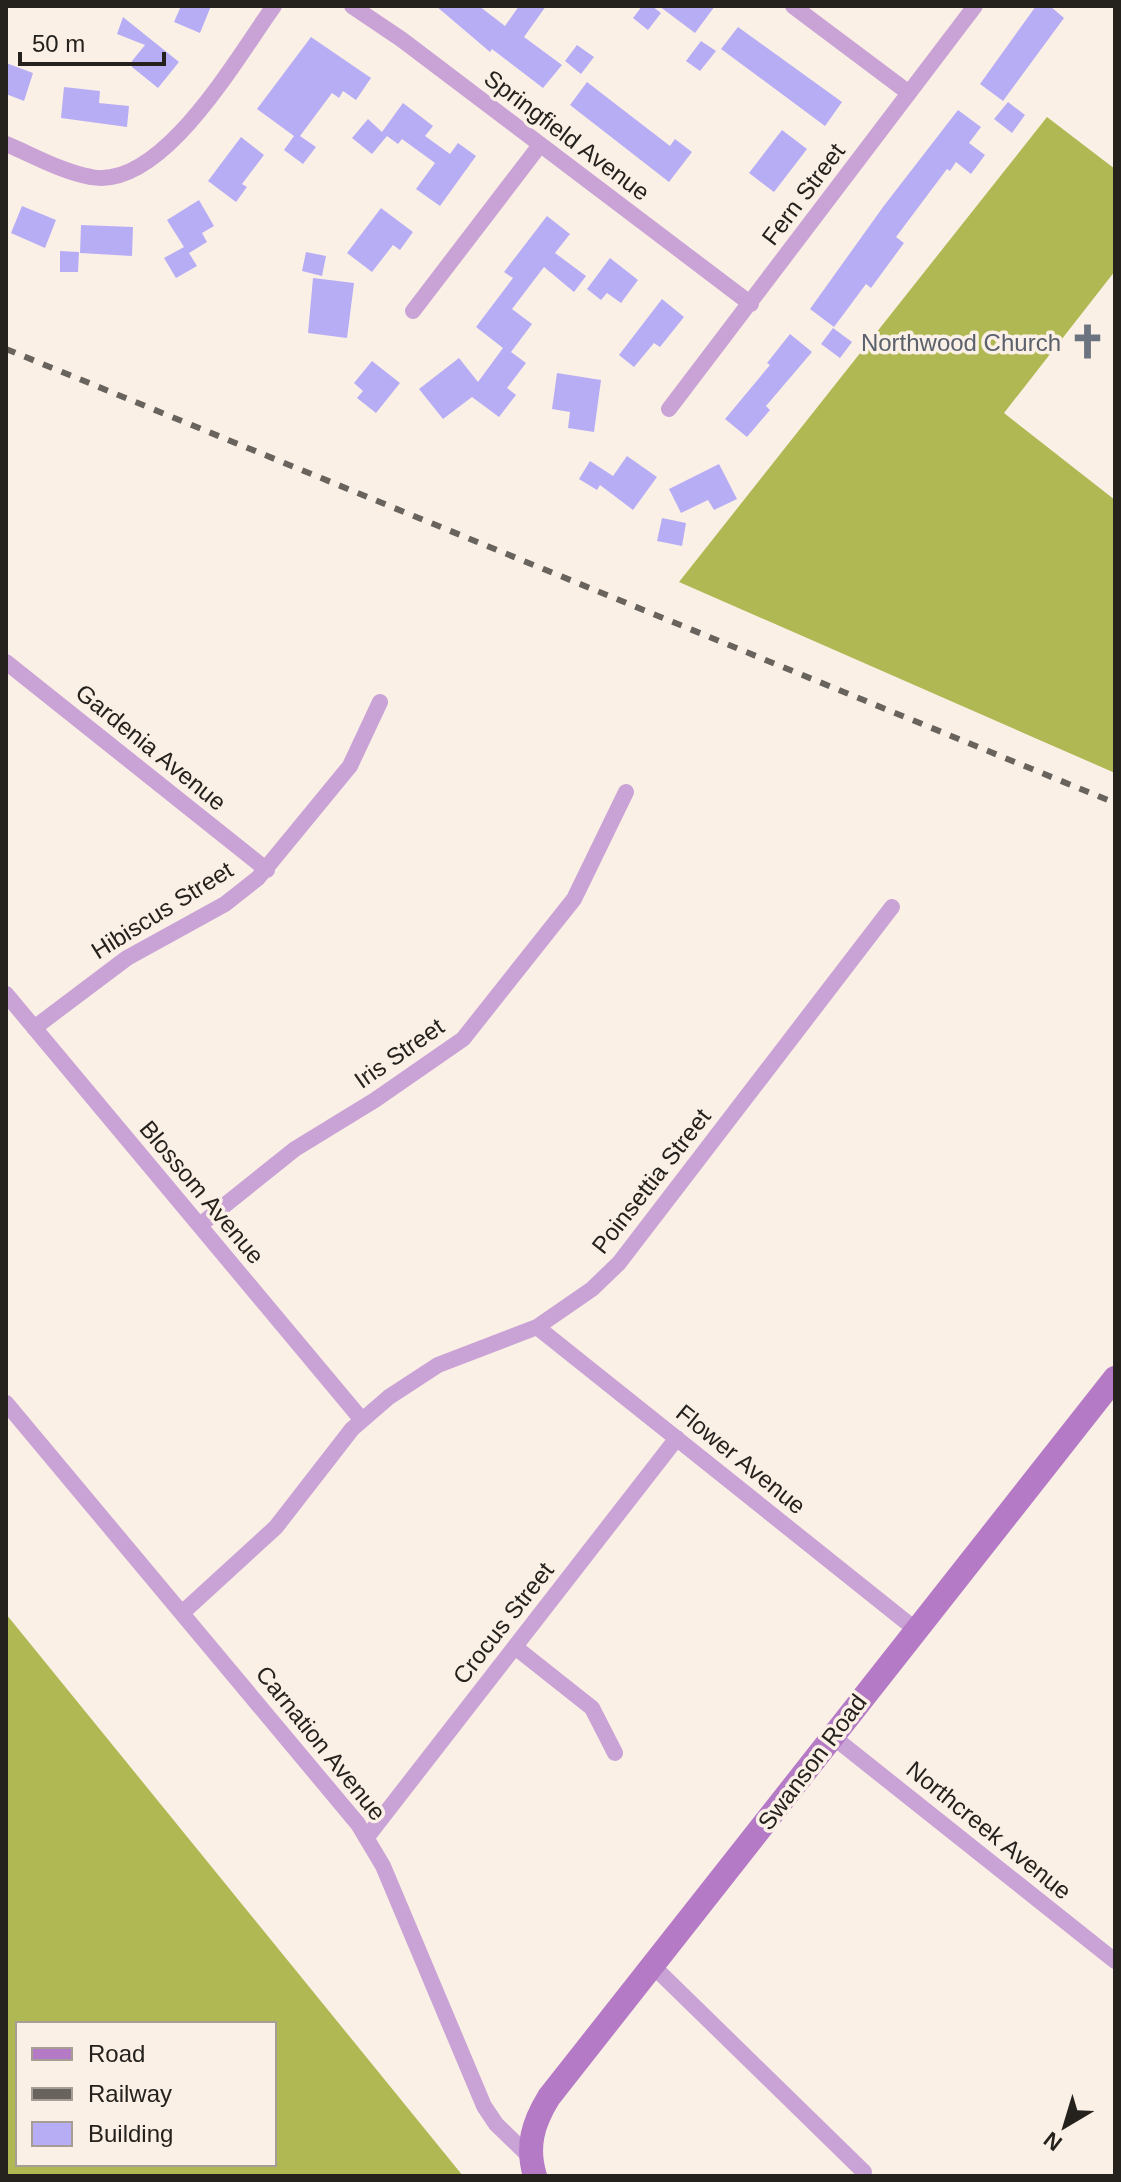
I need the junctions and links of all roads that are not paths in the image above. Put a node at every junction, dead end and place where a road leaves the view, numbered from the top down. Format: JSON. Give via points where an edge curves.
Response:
{"nodes":[{"id":1,"x":274,"y":6,"type":"edge"},
{"id":2,"x":352,"y":6,"type":"edge"},
{"id":3,"x":793,"y":6,"type":"edge"},
{"id":4,"x":975,"y":6,"type":"edge"},
{"id":5,"x":909,"y":93,"type":"junction"},
{"id":6,"x":6,"y":144,"type":"edge"},
{"id":7,"x":540,"y":145,"type":"junction"},
{"id":8,"x":751,"y":304,"type":"junction"},
{"id":9,"x":413,"y":311,"type":"dead end"},
{"id":10,"x":669,"y":409,"type":"dead end"},
{"id":11,"x":6,"y":662,"type":"edge"},
{"id":12,"x":380,"y":702,"type":"dead end"},
{"id":13,"x":626,"y":792,"type":"dead end"},
{"id":14,"x":267,"y":870,"type":"junction"},
{"id":15,"x":892,"y":907,"type":"dead end"},
{"id":16,"x":6,"y":994,"type":"edge"},
{"id":17,"x":34,"y":1028,"type":"junction"},
{"id":18,"x":200,"y":1225,"type":"junction"},
{"id":19,"x":537,"y":1327,"type":"junction"},
{"id":20,"x":1115,"y":1378,"type":"edge"},
{"id":21,"x":6,"y":1403,"type":"edge"},
{"id":22,"x":362,"y":1420,"type":"junction"},
{"id":23,"x":677,"y":1438,"type":"junction"},
{"id":24,"x":182,"y":1613,"type":"junction"},
{"id":25,"x":915,"y":1629,"type":"junction"},
{"id":26,"x":515,"y":1647,"type":"junction"},
{"id":27,"x":832,"y":1736,"type":"junction"},
{"id":28,"x":615,"y":1753,"type":"dead end"},
{"id":29,"x":367,"y":1837,"type":"junction"},
{"id":30,"x":1115,"y":1961,"type":"edge"},
{"id":31,"x":653,"y":1966,"type":"junction"},
{"id":32,"x":532,"y":2166,"type":"edge"},
{"id":33,"x":864,"y":2172,"type":"dead end"}],
"edges":[{"from":1,"to":6,"type":"street","via":[[180,133],[143,168],[120,177],[92,178]]},
{"from":2,"to":7,"type":"street","name":"Springfield Avenue"},
{"from":3,"to":5,"type":"street"},
{"from":4,"to":5,"type":"street","name":"Fern Street"},
{"from":5,"to":8,"type":"street","name":"Fern Street"},
{"from":7,"to":8,"type":"street","name":"Springfield Avenue"},
{"from":7,"to":9,"type":"street"},
{"from":8,"to":10,"type":"street","name":"Fern Street"},
{"from":11,"to":14,"type":"street","name":"Gardenia Avenue"},
{"from":12,"to":14,"type":"street","name":"Hibiscus Street","via":[[350,766]]},
{"from":13,"to":18,"type":"street","name":"Iris Street","via":[[574,899],[463,1039],[295,1149]]},
{"from":14,"to":17,"type":"street","name":"Hibiscus Street","via":[[225,904],[108,970]]},
{"from":15,"to":19,"type":"street","name":"Poinsettia Street","via":[[631,1249],[592,1289]]},
{"from":16,"to":17,"type":"street","name":"Blossom Avenue"},
{"from":17,"to":18,"type":"street","name":"Blossom Avenue"},
{"from":18,"to":22,"type":"street","name":"Blossom Avenue"},
{"from":19,"to":22,"type":"street","name":"Poinsettia Street","via":[[438,1365]]},
{"from":19,"to":23,"type":"street","name":"Flower Avenue"},
{"from":20,"to":25,"type":"street","name":"Swanson Road"},
{"from":21,"to":24,"type":"street","name":"Carnation Avenue"},
{"from":22,"to":24,"type":"street","name":"Poinsettia Street","via":[[276,1527]]},
{"from":23,"to":25,"type":"street","name":"Flower Avenue"},
{"from":23,"to":26,"type":"street","name":"Crocus Street"},
{"from":24,"to":29,"type":"street","name":"Carnation Avenue"},
{"from":25,"to":27,"type":"street","name":"Swanson Road"},
{"from":26,"to":28,"type":"street","via":[[592,1708]]},
{"from":26,"to":29,"type":"street","name":"Crocus Street"},
{"from":27,"to":30,"type":"street","name":"Northcreek Avenue"},
{"from":27,"to":31,"type":"street","name":"Swanson Road"},
{"from":29,"to":32,"type":"street","name":"Carnation Avenue","via":[[484,2106]]},
{"from":31,"to":32,"type":"street","name":"Swanson Road","via":[[549,2097],[535,2125]]},
{"from":31,"to":33,"type":"street"}]}
